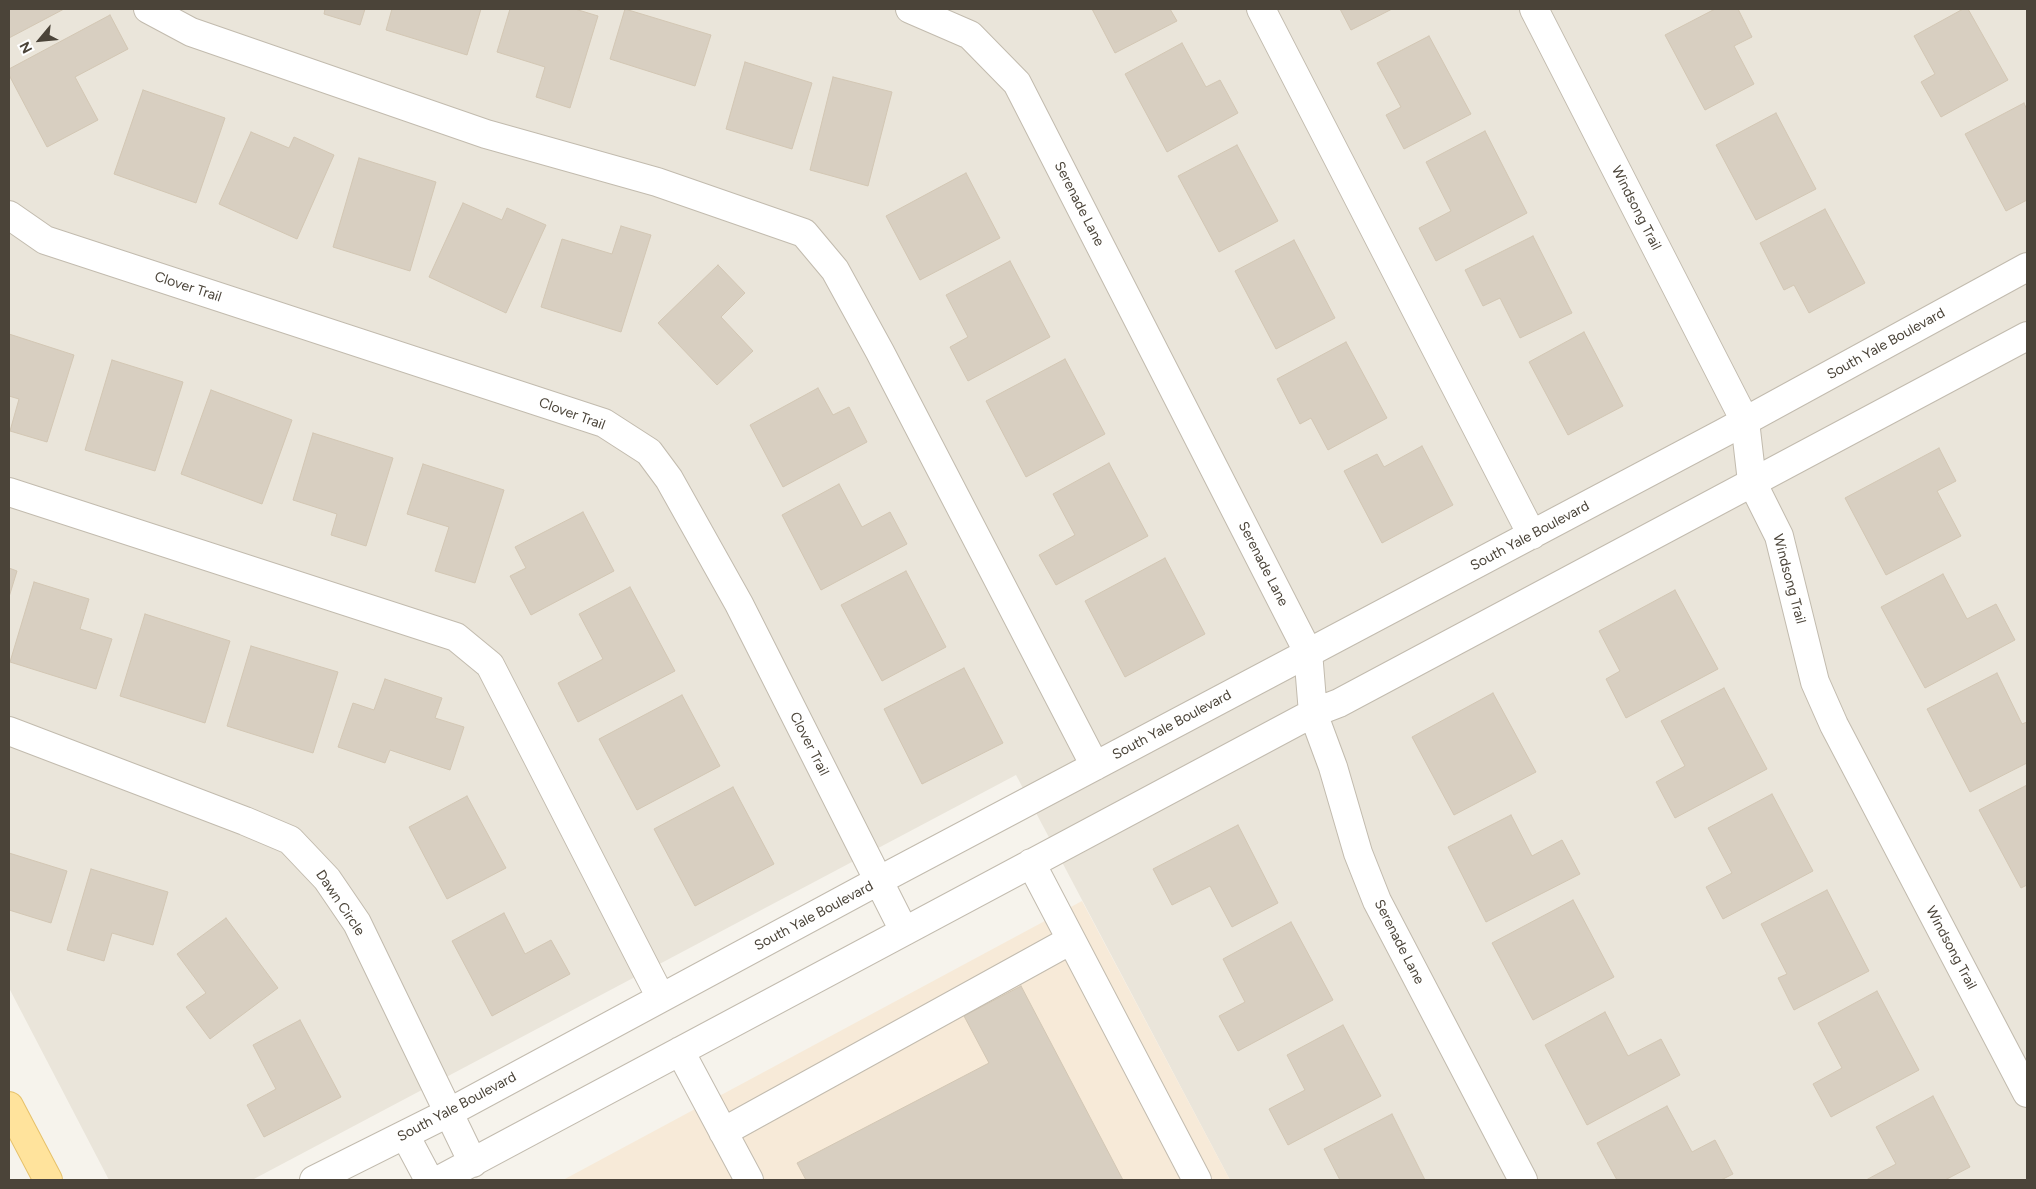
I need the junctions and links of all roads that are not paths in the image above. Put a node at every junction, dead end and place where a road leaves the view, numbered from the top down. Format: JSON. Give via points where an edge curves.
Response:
{"nodes":[{"id":1,"x":148,"y":9,"type":"edge"},
{"id":2,"x":910,"y":9,"type":"edge"},
{"id":3,"x":1261,"y":9,"type":"edge"},
{"id":4,"x":1534,"y":9,"type":"edge"},
{"id":5,"x":9,"y":214,"type":"edge"},
{"id":6,"x":2027,"y":267,"type":"edge"},
{"id":7,"x":2027,"y":336,"type":"edge"},
{"id":8,"x":1745,"y":421,"type":"junction"},
{"id":9,"x":1752,"y":482,"type":"junction"},
{"id":10,"x":9,"y":492,"type":"edge"},
{"id":11,"x":1532,"y":534,"type":"junction"},
{"id":12,"x":1308,"y":652,"type":"junction"},
{"id":13,"x":1313,"y":713,"type":"junction"},
{"id":14,"x":9,"y":732,"type":"edge"},
{"id":15,"x":1096,"y":766,"type":"junction"},
{"id":16,"x":1031,"y":864,"type":"junction"},
{"id":17,"x":878,"y":881,"type":"junction"},
{"id":18,"x":904,"y":931,"type":"junction"},
{"id":19,"x":1071,"y":940,"type":"junction"},
{"id":20,"x":661,"y":998,"type":"junction"},
{"id":21,"x":680,"y":1051,"type":"junction"},
{"id":22,"x":2027,"y":1094,"type":"edge"},
{"id":23,"x":9,"y":1106,"type":"edge"},
{"id":24,"x":448,"y":1113,"type":"junction"},
{"id":25,"x":723,"y":1132,"type":"junction"},
{"id":26,"x":405,"y":1135,"type":"junction"},
{"id":27,"x":474,"y":1163,"type":"junction"},
{"id":28,"x":48,"y":1180,"type":"edge"},
{"id":29,"x":314,"y":1180,"type":"edge"},
{"id":30,"x":429,"y":1180,"type":"edge"},
{"id":31,"x":439,"y":1180,"type":"edge"},
{"id":32,"x":749,"y":1180,"type":"edge"},
{"id":33,"x":1197,"y":1180,"type":"edge"},
{"id":34,"x":1523,"y":1180,"type":"edge"}],
"edges":[{"from":1,"to":15,"type":"street","via":[[191,32],[486,134],[657,182],[804,233],[835,270]]},
{"from":2,"to":12,"type":"street","name":"Serenade Lane","via":[[970,35],[1017,84]]},
{"from":3,"to":11,"type":"street"},
{"from":4,"to":8,"type":"street","name":"Windsong Trail"},
{"from":5,"to":17,"type":"street","name":"Clover Trail","via":[[45,240],[604,423],[650,452],[670,479],[739,604]]},
{"from":6,"to":8,"type":"street","name":"South Yale Boulevard"},
{"from":7,"to":9,"type":"street"},
{"from":8,"to":9,"type":"street","name":"Windsong Trail"},
{"from":8,"to":11,"type":"street","name":"South Yale Boulevard"},
{"from":9,"to":13,"type":"street","via":[[1340,702]]},
{"from":9,"to":22,"type":"street","name":"Windsong Trail","via":[[1779,536],[1815,682],[1834,725]]},
{"from":10,"to":20,"type":"street","via":[[456,637],[490,664]]},
{"from":11,"to":12,"type":"street","name":"South Yale Boulevard"},
{"from":12,"to":13,"type":"street","name":"Serenade Lane"},
{"from":12,"to":15,"type":"street","name":"South Yale Boulevard"},
{"from":13,"to":16,"type":"street"},
{"from":13,"to":34,"type":"street","name":"Serenade Lane","via":[[1333,767],[1358,853],[1377,901]]},
{"from":14,"to":24,"type":"street","name":"Dawn Circle","via":[[290,840],[327,879],[357,922]]},
{"from":15,"to":17,"type":"street","name":"South Yale Boulevard"},
{"from":16,"to":18,"type":"street"},
{"from":16,"to":19,"type":"street"},
{"from":17,"to":18,"type":"street","name":"Clover Trail"},
{"from":17,"to":20,"type":"street","name":"South Yale Boulevard"},
{"from":18,"to":21,"type":"street"},
{"from":19,"to":25,"type":"street"},
{"from":19,"to":33,"type":"street"},
{"from":20,"to":24,"type":"street","name":"South Yale Boulevard"},
{"from":21,"to":25,"type":"street"},
{"from":21,"to":27,"type":"street"},
{"from":23,"to":28,"type":"main road"},
{"from":24,"to":26,"type":"street","name":"South Yale Boulevard"},
{"from":24,"to":27,"type":"street","name":"Dawn Circle"},
{"from":25,"to":32,"type":"street"},
{"from":26,"to":29,"type":"street","name":"South Yale Boulevard"},
{"from":26,"to":30,"type":"street"},
{"from":27,"to":31,"type":"street"}]}
